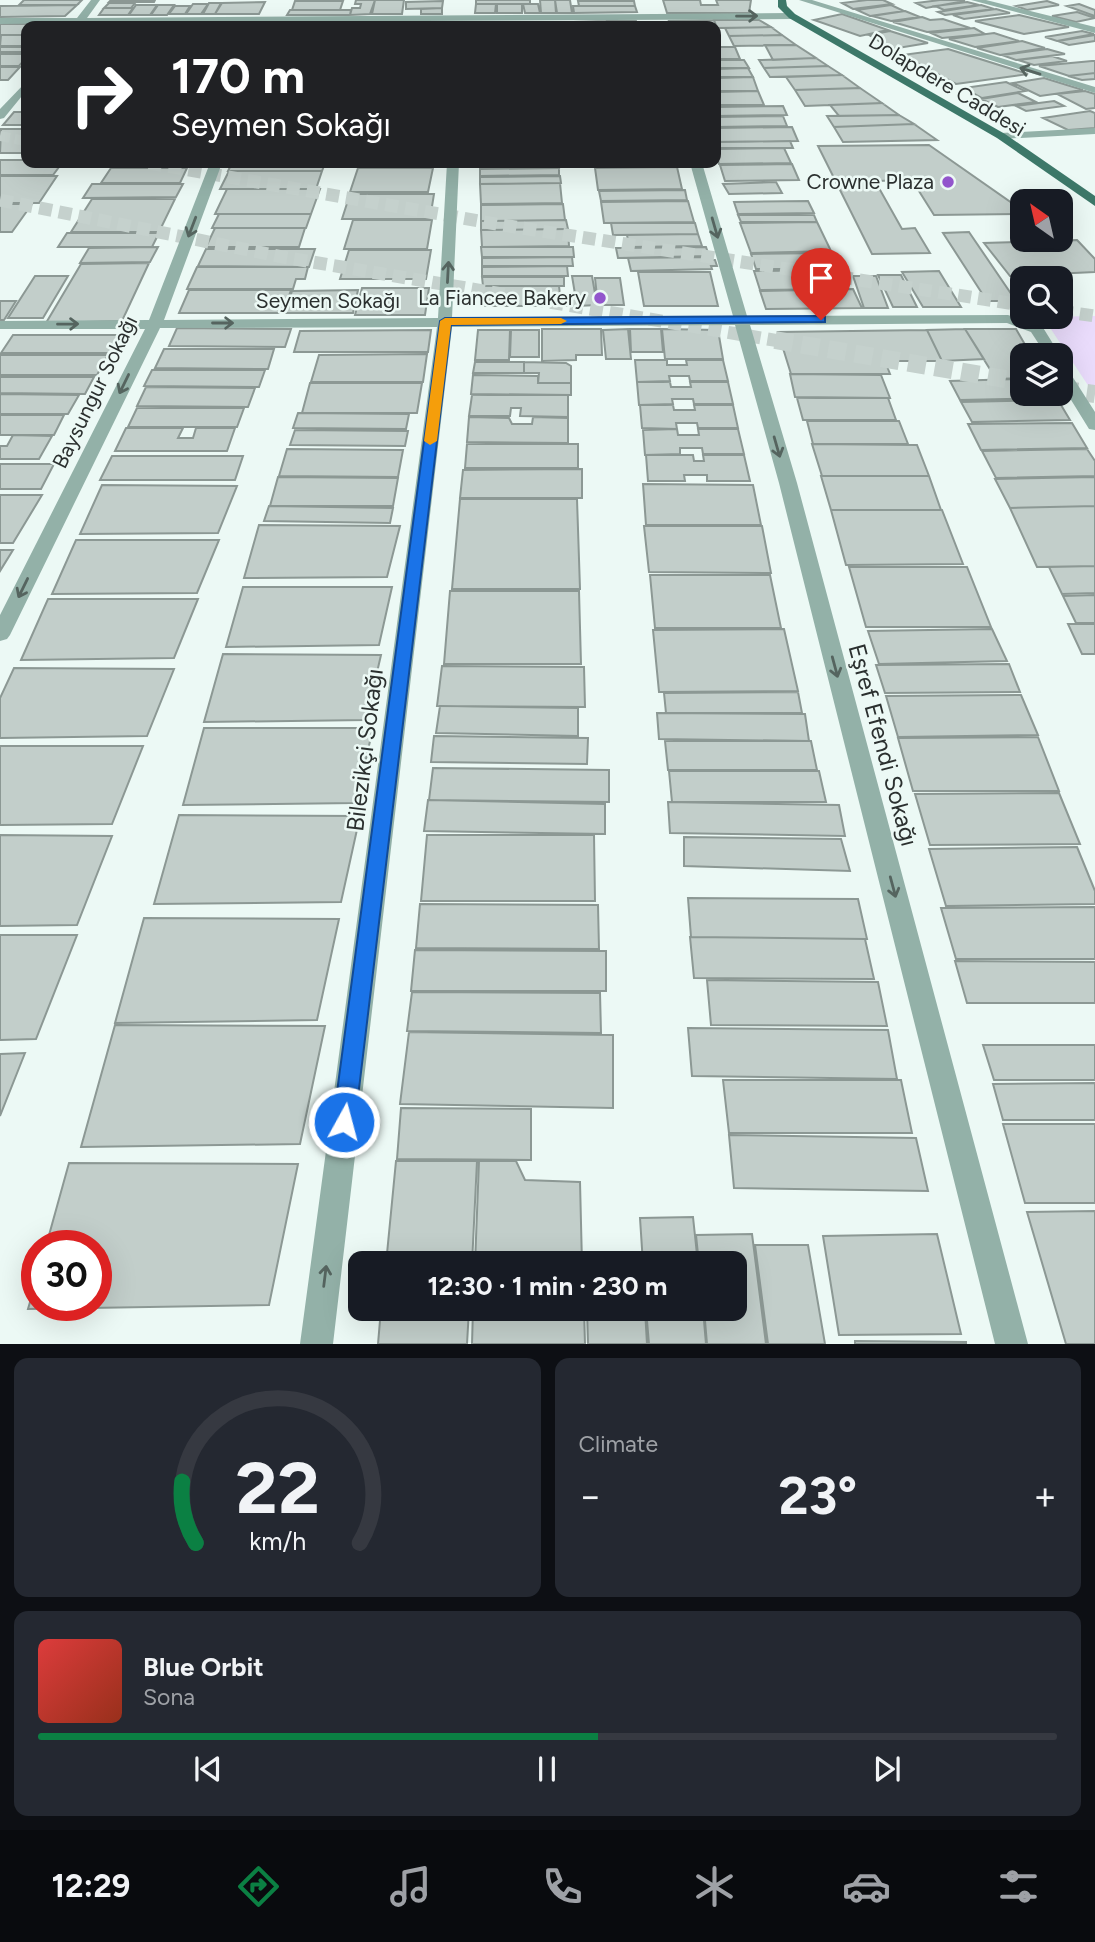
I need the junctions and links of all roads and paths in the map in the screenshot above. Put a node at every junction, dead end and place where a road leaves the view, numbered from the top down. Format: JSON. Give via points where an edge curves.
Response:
{"nodes":[{"id":1,"x":96,"y":0,"type":"edge"},
{"id":2,"x":782,"y":0,"type":"edge"},
{"id":3,"x":803,"y":0,"type":"edge"},
{"id":4,"x":975,"y":0,"type":"edge"},
{"id":5,"x":792,"y":16,"type":"junction"},
{"id":6,"x":654,"y":17,"type":"edge"},
{"id":7,"x":461,"y":18,"type":"edge"},
{"id":8,"x":271,"y":19,"type":"edge"},
{"id":9,"x":0,"y":21,"type":"edge"},
{"id":10,"x":80,"y":21,"type":"edge"},
{"id":11,"x":174,"y":21,"type":"edge"},
{"id":12,"x":21,"y":22,"type":"edge"},
{"id":13,"x":1095,"y":23,"type":"edge"},
{"id":14,"x":1079,"y":27,"type":"junction"},
{"id":15,"x":1095,"y":30,"type":"edge"},
{"id":16,"x":1095,"y":90,"type":"edge"},
{"id":17,"x":21,"y":91,"type":"edge"},
{"id":18,"x":0,"y":116,"type":"edge"},
{"id":19,"x":1095,"y":131,"type":"edge"},
{"id":20,"x":1001,"y":136,"type":"junction"},
{"id":21,"x":214,"y":168,"type":"edge"},
{"id":22,"x":453,"y":168,"type":"edge"},
{"id":23,"x":697,"y":168,"type":"edge"},
{"id":24,"x":1095,"y":202,"type":"edge"},
{"id":25,"x":741,"y":320,"type":"junction"},
{"id":26,"x":445,"y":321,"type":"junction"},
{"id":27,"x":155,"y":323,"type":"junction"},
{"id":28,"x":0,"y":325,"type":"edge"},
{"id":29,"x":1046,"y":343,"type":"edge"},
{"id":30,"x":1073,"y":389,"type":"edge"},
{"id":31,"x":1095,"y":425,"type":"edge"},
{"id":32,"x":0,"y":635,"type":"edge"},
{"id":33,"x":316,"y":1343,"type":"edge"},
{"id":34,"x":1012,"y":1343,"type":"edge"}],
"edges":[{"from":1,"to":10,"type":"street"},
{"from":2,"to":5,"type":"main road","name":"Dolapdere Caddesi"},
{"from":16,"to":3,"type":"street","one_way":true},
{"from":4,"to":14,"type":"street"},
{"from":6,"to":5,"type":"street","one_way":true},
{"from":5,"to":20,"type":"main road","name":"Dolapdere Caddesi"},
{"from":6,"to":7,"type":"street"},
{"from":7,"to":8,"type":"street"},
{"from":8,"to":11,"type":"street"},
{"from":9,"to":12,"type":"street"},
{"from":13,"to":14,"type":"street"},
{"from":14,"to":15,"type":"street"},
{"from":17,"to":18,"type":"street"},
{"from":19,"to":20,"type":"street"},
{"from":20,"to":24,"type":"main road","name":"Dolapdere Caddesi"},
{"from":21,"to":27,"type":"street","name":"Baysungur Sokağı","one_way":true},
{"from":26,"to":22,"type":"street","name":"Bilezikçi Sokağı","one_way":true},
{"from":23,"to":25,"type":"street","name":"Eşref Efendi Sokağı","one_way":true},
{"from":25,"to":26,"type":"street","name":"Seymen Sokağı"},
{"from":25,"to":29,"type":"street","name":"Seymen Sokağı","via":[[1008,318],[1037,329]]},
{"from":25,"to":34,"type":"street","name":"Eşref Efendi Sokağı","one_way":true,"via":[[788,483]]},
{"from":27,"to":26,"type":"street","name":"Seymen Sokağı","one_way":true},
{"from":33,"to":26,"type":"street","name":"Bilezikçi Sokağı","one_way":true},
{"from":28,"to":27,"type":"street","name":"Seymen Sokağı","one_way":true},
{"from":27,"to":32,"type":"street","name":"Baysungur Sokağı","one_way":true},
{"from":30,"to":31,"type":"street"}]}
